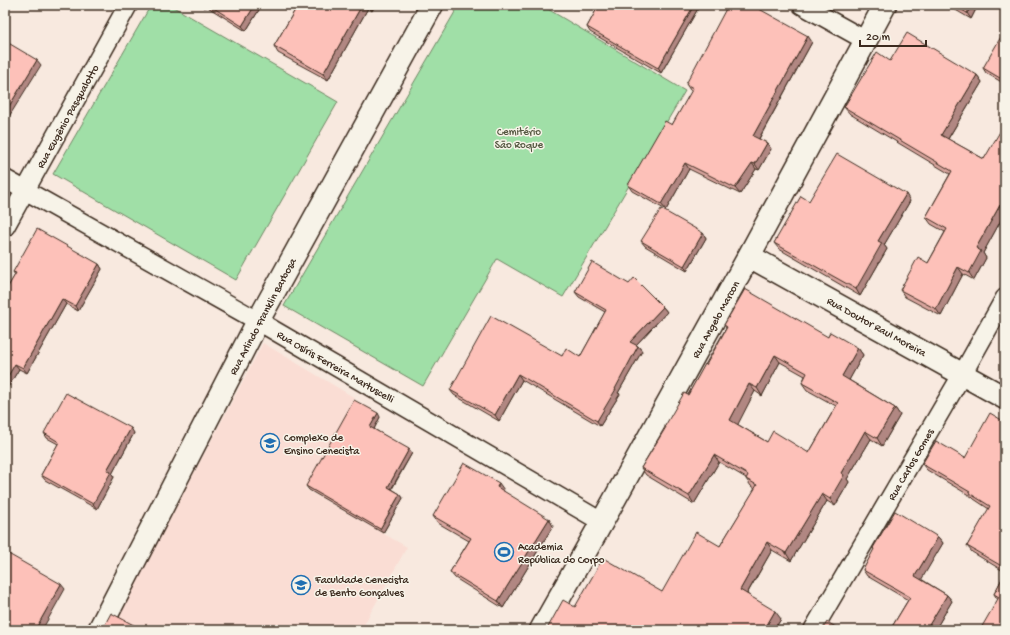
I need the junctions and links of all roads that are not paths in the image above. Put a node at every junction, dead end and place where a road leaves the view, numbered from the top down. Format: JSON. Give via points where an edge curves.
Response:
{"nodes":[{"id":1,"x":128,"y":5,"type":"edge"},
{"id":2,"x":432,"y":5,"type":"edge"},
{"id":3,"x":802,"y":5,"type":"edge"},
{"id":4,"x":885,"y":5,"type":"edge"},
{"id":5,"x":865,"y":40,"type":"junction"},
{"id":6,"x":5,"y":179,"type":"edge"},
{"id":7,"x":26,"y":190,"type":"junction"},
{"id":8,"x":5,"y":228,"type":"edge"},
{"id":9,"x":749,"y":256,"type":"junction"},
{"id":10,"x":1005,"y":298,"type":"edge"},
{"id":11,"x":258,"y":321,"type":"junction"},
{"id":12,"x":963,"y":373,"type":"junction"},
{"id":13,"x":1005,"y":398,"type":"edge"},
{"id":14,"x":602,"y":522,"type":"junction"},
{"id":15,"x":99,"y":630,"type":"edge"},
{"id":16,"x":540,"y":630,"type":"edge"},
{"id":17,"x":813,"y":630,"type":"edge"}],
"edges":[{"from":1,"to":7,"type":"street","name":"Rua Eugênio Pasqualotto"},
{"from":2,"to":11,"type":"street","name":"Rua Arlindo Franklin Barbosa"},
{"from":3,"to":5,"type":"street"},
{"from":4,"to":5,"type":"street","name":"Rua Angelo Marcon"},
{"from":5,"to":9,"type":"street","name":"Rua Angelo Marcon"},
{"from":6,"to":7,"type":"street","name":"Rua Osíris Ferreira Martuscelli"},
{"from":7,"to":8,"type":"street","name":"Rua Eugênio Pasqualotto"},
{"from":7,"to":11,"type":"street","name":"Rua Osíris Ferreira Martuscelli"},
{"from":9,"to":12,"type":"street","name":"Rua Doutor Raul Moreira"},
{"from":9,"to":14,"type":"street","name":"Rua Angelo Marcon"},
{"from":10,"to":12,"type":"street","name":"Rua Carlos Gomes"},
{"from":11,"to":14,"type":"street","name":"Rua Osíris Ferreira Martuscelli"},
{"from":11,"to":15,"type":"street","name":"Rua Arlindo Franklin Barbosa"},
{"from":12,"to":13,"type":"street","name":"Rua Doutor Raul Moreira"},
{"from":12,"to":17,"type":"street","name":"Rua Carlos Gomes"},
{"from":14,"to":16,"type":"street","name":"Rua Angelo Marcon"}]}
